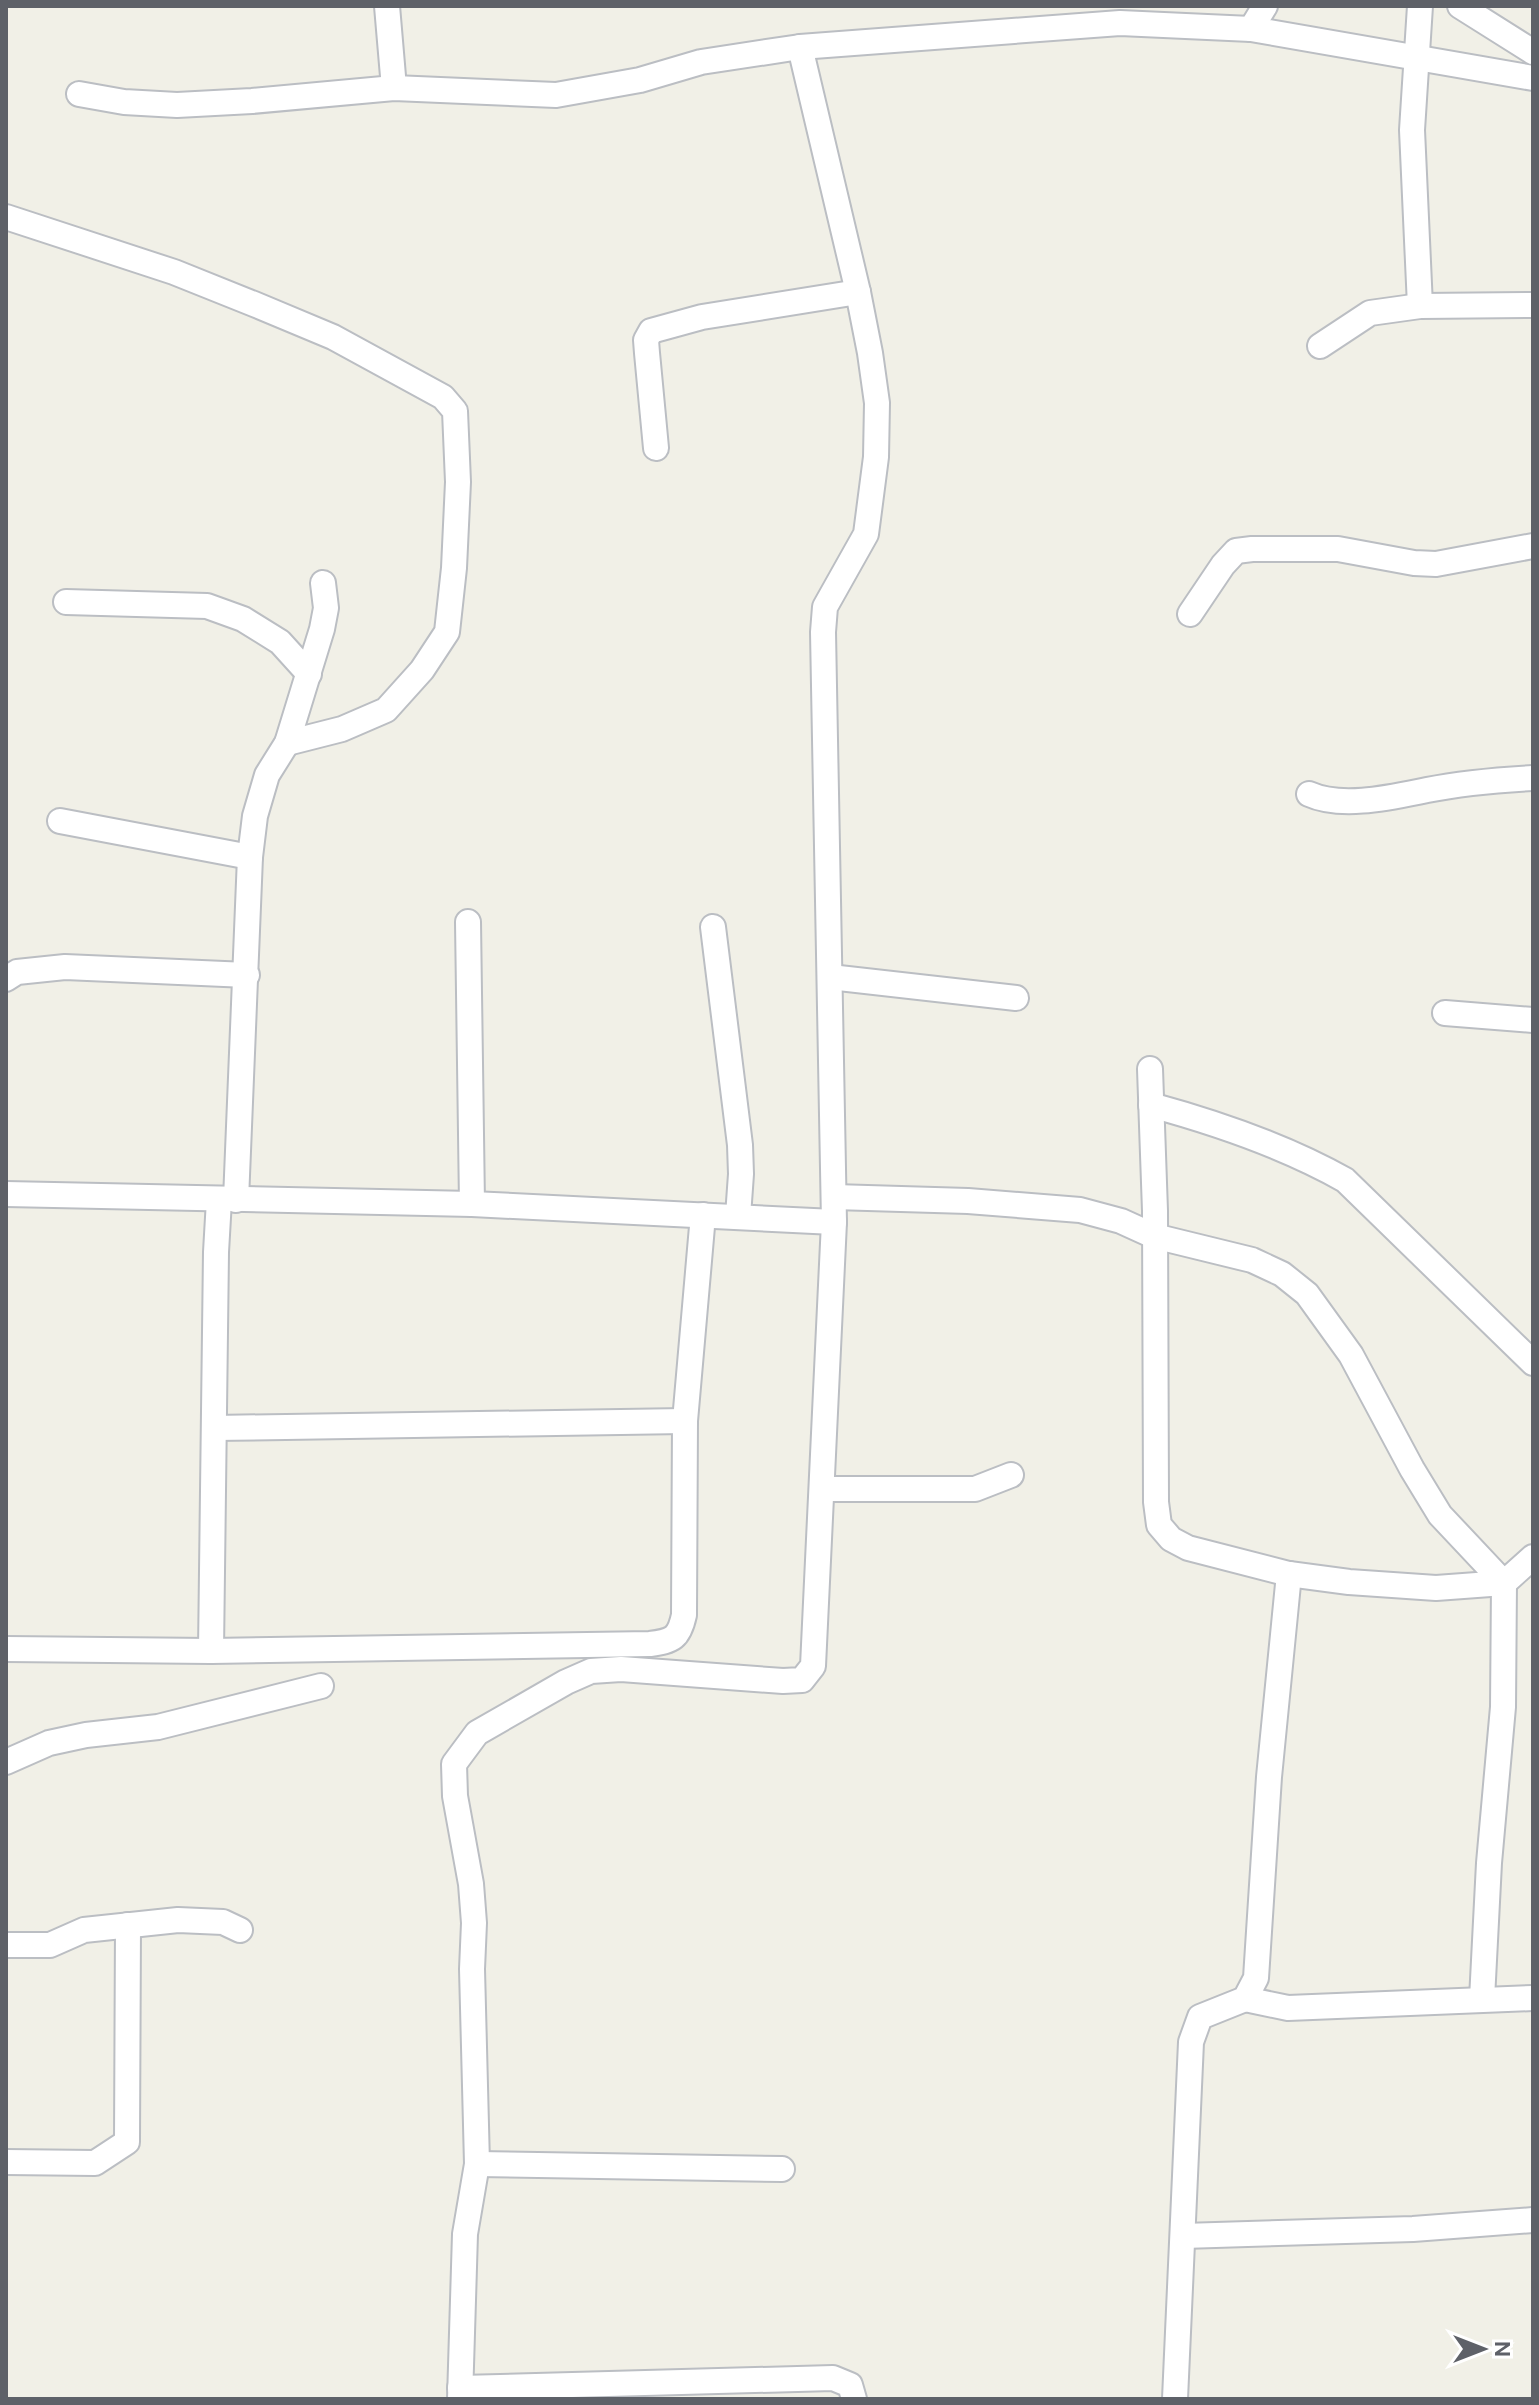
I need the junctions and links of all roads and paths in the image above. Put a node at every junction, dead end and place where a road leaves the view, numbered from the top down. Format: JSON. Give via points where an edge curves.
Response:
{"nodes":[{"id":1,"x":387,"y":6,"type":"edge"},
{"id":2,"x":1265,"y":6,"type":"edge"},
{"id":3,"x":1420,"y":6,"type":"edge"},
{"id":4,"x":1460,"y":6,"type":"edge"},
{"id":5,"x":1251,"y":29,"type":"junction"},
{"id":6,"x":800,"y":47,"type":"junction"},
{"id":7,"x":1533,"y":52,"type":"edge"},
{"id":8,"x":1416,"y":57,"type":"junction"},
{"id":9,"x":1533,"y":78,"type":"edge"},
{"id":10,"x":394,"y":88,"type":"junction"},
{"id":11,"x":79,"y":94,"type":"dead end"},
{"id":12,"x":6,"y":217,"type":"edge"},
{"id":13,"x":858,"y":292,"type":"junction"},
{"id":14,"x":1533,"y":305,"type":"edge"},
{"id":15,"x":1420,"y":306,"type":"junction"},
{"id":16,"x":1320,"y":346,"type":"dead end"},
{"id":17,"x":656,"y":448,"type":"dead end"},
{"id":18,"x":1533,"y":546,"type":"edge"},
{"id":19,"x":323,"y":583,"type":"dead end"},
{"id":20,"x":66,"y":602,"type":"dead end"},
{"id":21,"x":1190,"y":614,"type":"dead end"},
{"id":22,"x":309,"y":674,"type":"junction"},
{"id":23,"x":287,"y":743,"type":"junction"},
{"id":24,"x":1533,"y":778,"type":"edge"},
{"id":25,"x":1309,"y":794,"type":"dead end"},
{"id":26,"x":60,"y":821,"type":"dead end"},
{"id":27,"x":250,"y":857,"type":"junction"},
{"id":28,"x":468,"y":922,"type":"dead end"},
{"id":29,"x":713,"y":927,"type":"dead end"},
{"id":30,"x":247,"y":975,"type":"junction"},
{"id":31,"x":830,"y":977,"type":"junction"},
{"id":32,"x":6,"y":979,"type":"edge"},
{"id":33,"x":1016,"y":998,"type":"dead end"},
{"id":34,"x":1445,"y":1013,"type":"dead end"},
{"id":35,"x":1533,"y":1020,"type":"edge"},
{"id":36,"x":1150,"y":1069,"type":"dead end"},
{"id":37,"x":1151,"y":1105,"type":"junction"},
{"id":38,"x":6,"y":1194,"type":"edge"},
{"id":39,"x":834,"y":1197,"type":"junction"},
{"id":40,"x":227,"y":1200,"type":"junction"},
{"id":41,"x":472,"y":1204,"type":"junction"},
{"id":42,"x":703,"y":1215,"type":"junction"},
{"id":43,"x":738,"y":1216,"type":"junction"},
{"id":44,"x":834,"y":1222,"type":"junction"},
{"id":45,"x":1154,"y":1236,"type":"junction"},
{"id":46,"x":1533,"y":1363,"type":"edge"},
{"id":47,"x":685,"y":1421,"type":"junction"},
{"id":48,"x":214,"y":1428,"type":"junction"},
{"id":49,"x":1011,"y":1475,"type":"dead end"},
{"id":50,"x":822,"y":1489,"type":"junction"},
{"id":51,"x":1533,"y":1557,"type":"edge"},
{"id":52,"x":1289,"y":1574,"type":"junction"},
{"id":53,"x":1504,"y":1583,"type":"junction"},
{"id":54,"x":6,"y":1649,"type":"edge"},
{"id":55,"x":211,"y":1651,"type":"junction"},
{"id":56,"x":321,"y":1686,"type":"dead end"},
{"id":57,"x":6,"y":1762,"type":"edge"},
{"id":58,"x":128,"y":1925,"type":"junction"},
{"id":59,"x":240,"y":1930,"type":"dead end"},
{"id":60,"x":6,"y":1945,"type":"edge"},
{"id":61,"x":1533,"y":1998,"type":"edge"},
{"id":62,"x":1245,"y":1999,"type":"junction"},
{"id":63,"x":1482,"y":1999,"type":"junction"},
{"id":64,"x":6,"y":2162,"type":"edge"},
{"id":65,"x":477,"y":2164,"type":"junction"},
{"id":66,"x":782,"y":2169,"type":"dead end"},
{"id":67,"x":1533,"y":2220,"type":"edge"},
{"id":68,"x":1183,"y":2236,"type":"junction"},
{"id":69,"x":460,"y":2394,"type":"edge"},
{"id":70,"x":854,"y":2399,"type":"edge"},
{"id":71,"x":1175,"y":2399,"type":"edge"}],
"edges":[{"from":1,"to":10,"type":"street"},
{"from":2,"to":5,"type":"street"},
{"from":3,"to":8,"type":"street"},
{"from":4,"to":7,"type":"street"},
{"from":5,"to":6,"type":"street","via":[[1120,23]]},
{"from":5,"to":8,"type":"street"},
{"from":6,"to":10,"type":"street","via":[[701,62],[640,80],[556,95]]},
{"from":6,"to":13,"type":"street"},
{"from":8,"to":9,"type":"street"},
{"from":8,"to":15,"type":"street","via":[[1412,130]]},
{"from":10,"to":11,"type":"street","via":[[177,105]]},
{"from":12,"to":23,"type":"street","via":[[174,272],[333,337],[443,397],[455,411],[458,482],[447,632],[386,710],[342,729]]},
{"from":13,"to":17,"type":"street","via":[[702,317],[651,331],[646,340]]},
{"from":13,"to":31,"type":"street","via":[[877,403],[876,457],[866,534],[825,607]]},
{"from":14,"to":15,"type":"street"},
{"from":15,"to":16,"type":"street","via":[[1370,313]]},
{"from":18,"to":21,"type":"street","via":[[1436,564],[1338,549],[1236,551]]},
{"from":19,"to":22,"type":"street","via":[[326,608]]},
{"from":20,"to":22,"type":"street","via":[[207,606],[243,619],[280,642]]},
{"from":22,"to":23,"type":"street"},
{"from":23,"to":27,"type":"street","via":[[267,775]]},
{"from":24,"to":25,"type":"street","via":[[1360,801]]},
{"from":26,"to":27,"type":"street"},
{"from":27,"to":30,"type":"street"},
{"from":28,"to":41,"type":"street"},
{"from":29,"to":43,"type":"street","via":[[740,1145]]},
{"from":30,"to":32,"type":"street","via":[[65,967],[17,972]]},
{"from":30,"to":40,"type":"street"},
{"from":31,"to":33,"type":"street"},
{"from":31,"to":39,"type":"street"},
{"from":34,"to":35,"type":"street"},
{"from":36,"to":37,"type":"street"},
{"from":37,"to":45,"type":"street"},
{"from":37,"to":46,"type":"street","via":[[1315,1163],[1345,1180]]},
{"from":38,"to":40,"type":"street"},
{"from":39,"to":44,"type":"street"},
{"from":39,"to":45,"type":"street","via":[[1080,1210]]},
{"from":40,"to":41,"type":"street"},
{"from":40,"to":48,"type":"street"},
{"from":41,"to":42,"type":"street"},
{"from":42,"to":43,"type":"street"},
{"from":42,"to":47,"type":"street"},
{"from":43,"to":44,"type":"street"},
{"from":44,"to":50,"type":"street"},
{"from":45,"to":52,"type":"street","via":[[1159,1525],[1188,1548]]},
{"from":45,"to":53,"type":"street","via":[[1252,1260],[1307,1294],[1351,1355],[1440,1515]]},
{"from":47,"to":48,"type":"street"},
{"from":47,"to":55,"type":"street","via":[[684,1615],[674,1638],[650,1644]]},
{"from":48,"to":55,"type":"street"},
{"from":49,"to":50,"type":"street","via":[[975,1489]]},
{"from":50,"to":65,"type":"street","via":[[813,1666],[802,1680],[591,1671],[477,1733],[454,1764],[474,1923]]},
{"from":51,"to":53,"type":"street"},
{"from":52,"to":53,"type":"street","via":[[1436,1588]]},
{"from":52,"to":62,"type":"street","via":[[1256,1978]]},
{"from":53,"to":63,"type":"street","via":[[1503,1707]]},
{"from":54,"to":55,"type":"street"},
{"from":56,"to":57,"type":"street","via":[[158,1727],[49,1743]]},
{"from":58,"to":59,"type":"street","via":[[223,1922]]},
{"from":58,"to":60,"type":"street","via":[[84,1930],[50,1945]]},
{"from":58,"to":64,"type":"street","via":[[127,2142],[95,2163]]},
{"from":61,"to":63,"type":"street"},
{"from":62,"to":63,"type":"street","via":[[1288,2008]]},
{"from":62,"to":68,"type":"street","via":[[1200,2017],[1191,2042]]},
{"from":65,"to":66,"type":"street"},
{"from":65,"to":69,"type":"street","via":[[465,2234]]},
{"from":67,"to":68,"type":"street"},
{"from":68,"to":71,"type":"street"},
{"from":69,"to":70,"type":"street","via":[[833,2378],[850,2385]]}]}
